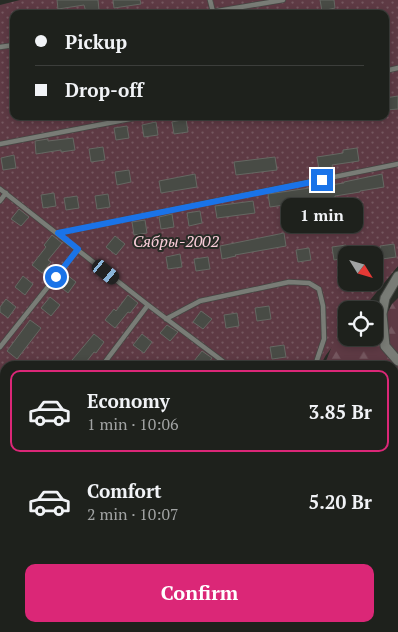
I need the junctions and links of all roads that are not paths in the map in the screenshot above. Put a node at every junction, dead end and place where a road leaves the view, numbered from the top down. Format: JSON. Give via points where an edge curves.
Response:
{"nodes":[{"id":1,"x":283,"y":0,"type":"edge"},
{"id":2,"x":225,"y":10,"type":"edge"},
{"id":3,"x":124,"y":120,"type":"edge"},
{"id":4,"x":0,"y":144,"type":"edge"},
{"id":5,"x":398,"y":164,"type":"edge"},
{"id":6,"x":0,"y":188,"type":"edge"},
{"id":7,"x":6,"y":193,"type":"junction"},
{"id":8,"x":0,"y":201,"type":"edge"},
{"id":9,"x":58,"y":233,"type":"junction"},
{"id":10,"x":78,"y":249,"type":"junction"},
{"id":11,"x":398,"y":276,"type":"edge"},
{"id":12,"x":148,"y":305,"type":"junction"},
{"id":13,"x":166,"y":319,"type":"junction"},
{"id":14,"x":0,"y":347,"type":"edge"},
{"id":15,"x":106,"y":361,"type":"edge"},
{"id":16,"x":218,"y":361,"type":"edge"},
{"id":17,"x":317,"y":361,"type":"edge"},
{"id":18,"x":398,"y":361,"type":"edge"}],
"edges":[{"from":1,"to":2,"type":"lane"},
{"from":3,"to":4,"type":"lane"},
{"from":5,"to":9,"type":"lane"},
{"from":6,"to":7,"type":"lane"},
{"from":7,"to":8,"type":"lane"},
{"from":7,"to":9,"type":"lane"},
{"from":9,"to":10,"type":"lane"},
{"from":10,"to":12,"type":"lane"},
{"from":10,"to":14,"type":"lane"},
{"from":11,"to":18,"type":"street","via":[[385,298],[382,314],[384,346]]},
{"from":12,"to":13,"type":"lane"},
{"from":12,"to":15,"type":"lane"},
{"from":13,"to":16,"type":"lane"},
{"from":13,"to":17,"type":"lane","via":[[200,301],[288,282],[309,283],[319,289],[323,306],[324,339]]}]}
